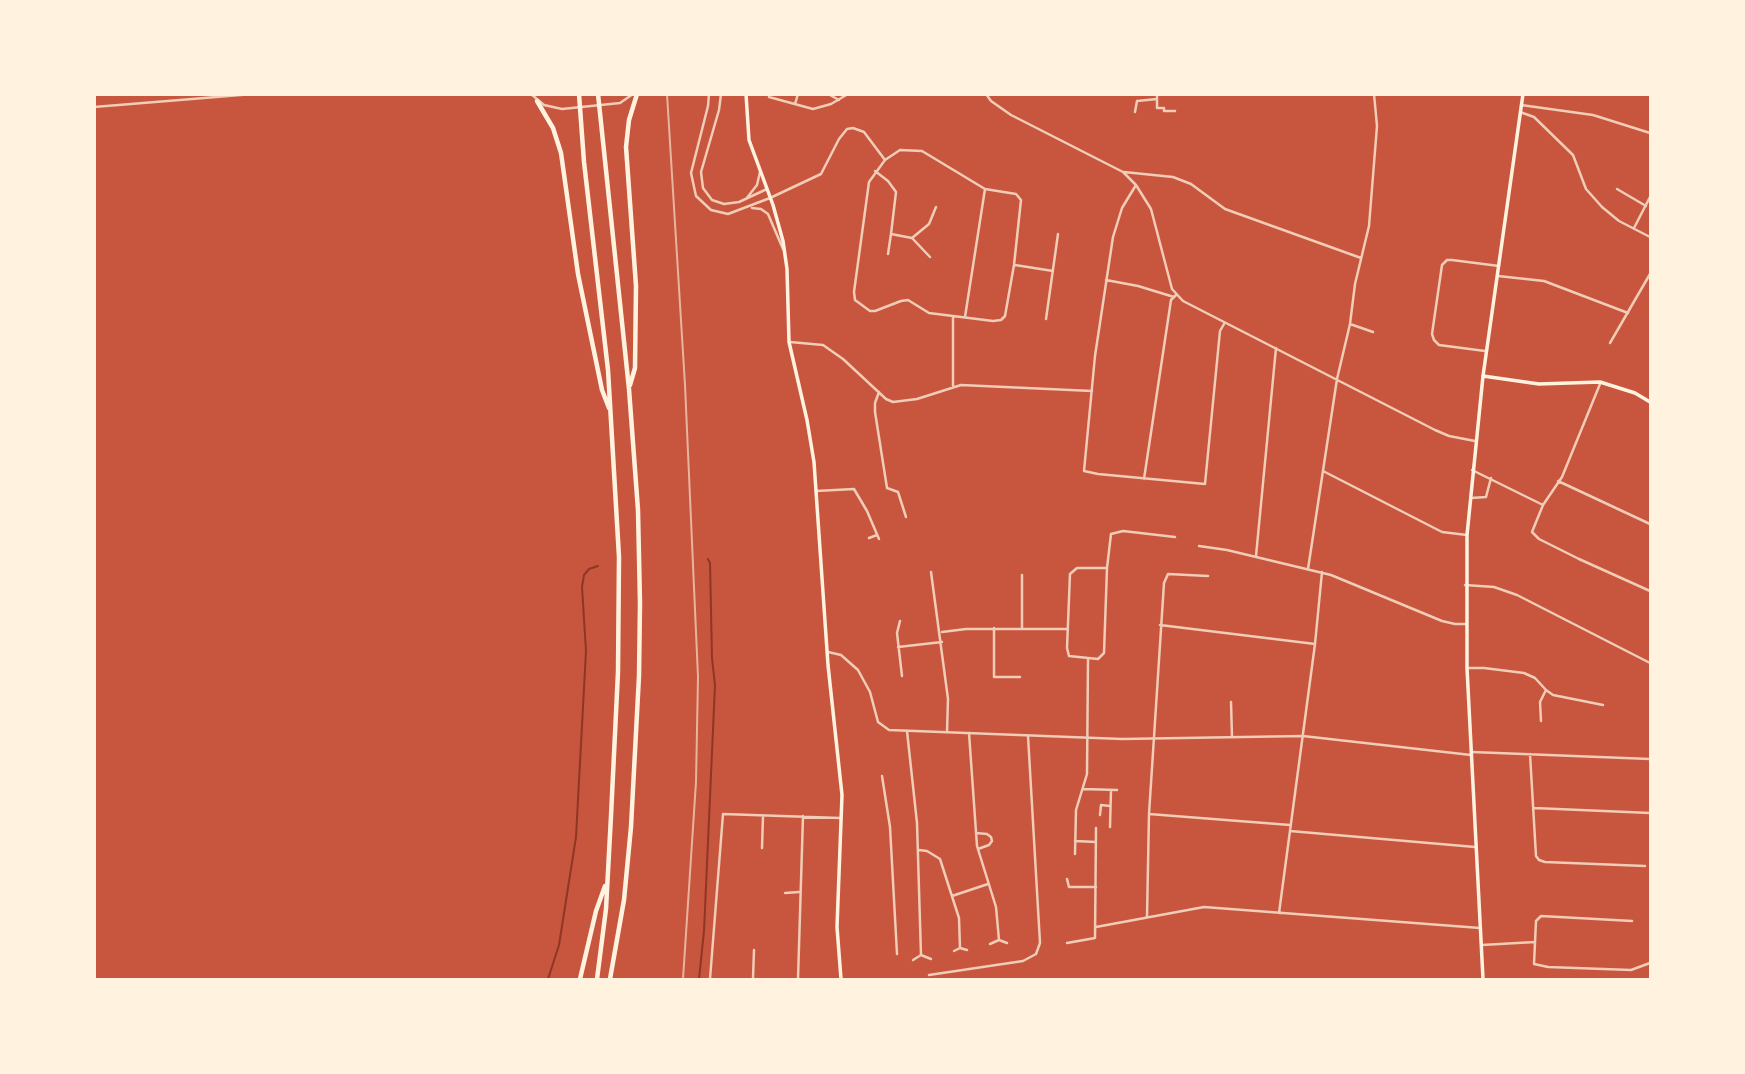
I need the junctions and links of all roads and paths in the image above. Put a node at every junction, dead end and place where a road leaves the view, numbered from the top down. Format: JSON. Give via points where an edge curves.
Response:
{"nodes":[{"id":1,"x":253,"y":94,"type":"edge"},
{"id":2,"x":531,"y":94,"type":"edge"},
{"id":3,"x":579,"y":94,"type":"edge"},
{"id":4,"x":598,"y":94,"type":"edge"},
{"id":5,"x":635,"y":94,"type":"edge"},
{"id":6,"x":709,"y":94,"type":"edge"},
{"id":7,"x":721,"y":94,"type":"edge"},
{"id":8,"x":746,"y":94,"type":"edge"},
{"id":9,"x":770,"y":94,"type":"edge"},
{"id":10,"x":798,"y":94,"type":"edge"},
{"id":11,"x":828,"y":94,"type":"edge"},
{"id":12,"x":848,"y":94,"type":"edge"},
{"id":13,"x":986,"y":94,"type":"edge"},
{"id":14,"x":1374,"y":94,"type":"edge"},
{"id":15,"x":1523,"y":94,"type":"edge"},
{"id":16,"x":1157,"y":97,"type":"edge"},
{"id":17,"x":839,"y":100,"type":"junction"},
{"id":18,"x":537,"y":101,"type":"junction"},
{"id":19,"x":795,"y":104,"type":"junction"},
{"id":20,"x":1521,"y":105,"type":"junction"},
{"id":21,"x":94,"y":107,"type":"edge"},
{"id":22,"x":1175,"y":111,"type":"dead end"},
{"id":23,"x":1520,"y":111,"type":"junction"},
{"id":24,"x":1135,"y":112,"type":"dead end"},
{"id":25,"x":1650,"y":133,"type":"edge"},
{"id":26,"x":885,"y":160,"type":"junction"},
{"id":27,"x":875,"y":171,"type":"junction"},
{"id":28,"x":760,"y":172,"type":"junction"},
{"id":29,"x":1123,"y":172,"type":"junction"},
{"id":30,"x":1136,"y":185,"type":"junction"},
{"id":31,"x":767,"y":189,"type":"junction"},
{"id":32,"x":985,"y":189,"type":"junction"},
{"id":33,"x":1617,"y":189,"type":"dead end"},
{"id":34,"x":1650,"y":197,"type":"edge"},
{"id":35,"x":771,"y":198,"type":"junction"},
{"id":36,"x":746,"y":199,"type":"junction"},
{"id":37,"x":1646,"y":206,"type":"junction"},
{"id":38,"x":936,"y":207,"type":"dead end"},
{"id":39,"x":747,"y":208,"type":"junction"},
{"id":40,"x":1633,"y":229,"type":"junction"},
{"id":41,"x":891,"y":234,"type":"junction"},
{"id":42,"x":1058,"y":234,"type":"dead end"},
{"id":43,"x":1650,"y":237,"type":"edge"},
{"id":44,"x":912,"y":238,"type":"junction"},
{"id":45,"x":888,"y":254,"type":"dead end"},
{"id":46,"x":786,"y":256,"type":"junction"},
{"id":47,"x":930,"y":257,"type":"dead end"},
{"id":48,"x":1361,"y":258,"type":"junction"},
{"id":49,"x":1014,"y":265,"type":"junction"},
{"id":50,"x":1499,"y":266,"type":"junction"},
{"id":51,"x":1053,"y":271,"type":"junction"},
{"id":52,"x":1650,"y":274,"type":"edge"},
{"id":53,"x":1497,"y":276,"type":"junction"},
{"id":54,"x":1106,"y":280,"type":"junction"},
{"id":55,"x":1175,"y":296,"type":"junction"},
{"id":56,"x":1628,"y":313,"type":"junction"},
{"id":57,"x":953,"y":317,"type":"junction"},
{"id":58,"x":965,"y":318,"type":"junction"},
{"id":59,"x":1046,"y":319,"type":"dead end"},
{"id":60,"x":1224,"y":323,"type":"junction"},
{"id":61,"x":1350,"y":324,"type":"junction"},
{"id":62,"x":1373,"y":332,"type":"dead end"},
{"id":63,"x":789,"y":342,"type":"junction"},
{"id":64,"x":1610,"y":343,"type":"dead end"},
{"id":65,"x":1276,"y":348,"type":"junction"},
{"id":66,"x":1487,"y":352,"type":"junction"},
{"id":67,"x":1483,"y":376,"type":"junction"},
{"id":68,"x":1337,"y":379,"type":"junction"},
{"id":69,"x":1600,"y":382,"type":"junction"},
{"id":70,"x":953,"y":386,"type":"junction"},
{"id":71,"x":629,"y":389,"type":"junction"},
{"id":72,"x":1092,"y":391,"type":"junction"},
{"id":73,"x":879,"y":392,"type":"junction"},
{"id":74,"x":1650,"y":402,"type":"edge"},
{"id":75,"x":611,"y":412,"type":"junction"},
{"id":76,"x":1475,"y":440,"type":"junction"},
{"id":77,"x":1472,"y":470,"type":"junction"},
{"id":78,"x":1323,"y":471,"type":"junction"},
{"id":79,"x":1492,"y":478,"type":"junction"},
{"id":80,"x":1144,"y":479,"type":"junction"},
{"id":81,"x":1558,"y":481,"type":"junction"},
{"id":82,"x":816,"y":491,"type":"junction"},
{"id":83,"x":1469,"y":498,"type":"junction"},
{"id":84,"x":1543,"y":505,"type":"junction"},
{"id":85,"x":906,"y":517,"type":"dead end"},
{"id":86,"x":1650,"y":524,"type":"edge"},
{"id":87,"x":1467,"y":535,"type":"junction"},
{"id":88,"x":1175,"y":537,"type":"dead end"},
{"id":89,"x":869,"y":538,"type":"dead end"},
{"id":90,"x":1199,"y":546,"type":"dead end"},
{"id":91,"x":1256,"y":556,"type":"junction"},
{"id":92,"x":1107,"y":568,"type":"junction"},
{"id":93,"x":1308,"y":569,"type":"junction"},
{"id":94,"x":931,"y":572,"type":"dead end"},
{"id":95,"x":1322,"y":572,"type":"junction"},
{"id":96,"x":1023,"y":575,"type":"dead end"},
{"id":97,"x":1208,"y":576,"type":"dead end"},
{"id":98,"x":1465,"y":584,"type":"junction"},
{"id":99,"x":1650,"y":591,"type":"edge"},
{"id":100,"x":900,"y":621,"type":"dead end"},
{"id":101,"x":1466,"y":624,"type":"junction"},
{"id":102,"x":1160,"y":625,"type":"junction"},
{"id":103,"x":994,"y":628,"type":"junction"},
{"id":104,"x":1022,"y":628,"type":"junction"},
{"id":105,"x":1068,"y":629,"type":"junction"},
{"id":106,"x":941,"y":632,"type":"junction"},
{"id":107,"x":942,"y":642,"type":"junction"},
{"id":108,"x":1315,"y":644,"type":"junction"},
{"id":109,"x":898,"y":647,"type":"junction"},
{"id":110,"x":827,"y":652,"type":"junction"},
{"id":111,"x":1088,"y":659,"type":"junction"},
{"id":112,"x":1650,"y":663,"type":"edge"},
{"id":113,"x":1467,"y":668,"type":"junction"},
{"id":114,"x":902,"y":676,"type":"dead end"},
{"id":115,"x":1020,"y":677,"type":"dead end"},
{"id":116,"x":1546,"y":690,"type":"junction"},
{"id":117,"x":1586,"y":692,"type":"dead end"},
{"id":118,"x":1584,"y":701,"type":"junction"},
{"id":119,"x":1231,"y":702,"type":"dead end"},
{"id":120,"x":1603,"y":705,"type":"dead end"},
{"id":121,"x":1546,"y":713,"type":"dead end"},
{"id":122,"x":1540,"y":714,"type":"junction"},
{"id":123,"x":1541,"y":721,"type":"dead end"},
{"id":124,"x":907,"y":731,"type":"junction"},
{"id":125,"x":947,"y":732,"type":"junction"},
{"id":126,"x":969,"y":733,"type":"junction"},
{"id":127,"x":1028,"y":736,"type":"junction"},
{"id":128,"x":1303,"y":736,"type":"junction"},
{"id":129,"x":1232,"y":737,"type":"junction"},
{"id":130,"x":1086,"y":738,"type":"junction"},
{"id":131,"x":1153,"y":738,"type":"junction"},
{"id":132,"x":1471,"y":753,"type":"junction"},
{"id":133,"x":1530,"y":754,"type":"junction"},
{"id":134,"x":1650,"y":759,"type":"edge"},
{"id":135,"x":882,"y":776,"type":"dead end"},
{"id":136,"x":1083,"y":789,"type":"junction"},
{"id":137,"x":1111,"y":790,"type":"junction"},
{"id":138,"x":1117,"y":790,"type":"dead end"},
{"id":139,"x":1110,"y":806,"type":"junction"},
{"id":140,"x":1534,"y":808,"type":"junction"},
{"id":141,"x":1650,"y":813,"type":"edge"},
{"id":142,"x":1149,"y":814,"type":"junction"},
{"id":143,"x":763,"y":815,"type":"junction"},
{"id":144,"x":1100,"y":815,"type":"dead end"},
{"id":145,"x":803,"y":816,"type":"junction"},
{"id":146,"x":842,"y":818,"type":"junction"},
{"id":147,"x":1290,"y":825,"type":"junction"},
{"id":148,"x":1110,"y":827,"type":"dead end"},
{"id":149,"x":1096,"y":828,"type":"dead end"},
{"id":150,"x":1290,"y":831,"type":"junction"},
{"id":151,"x":976,"y":833,"type":"junction"},
{"id":152,"x":1075,"y":841,"type":"junction"},
{"id":153,"x":1096,"y":842,"type":"junction"},
{"id":154,"x":1476,"y":847,"type":"junction"},
{"id":155,"x":762,"y":848,"type":"dead end"},
{"id":156,"x":978,"y":849,"type":"junction"},
{"id":157,"x":919,"y":850,"type":"junction"},
{"id":158,"x":1075,"y":854,"type":"dead end"},
{"id":159,"x":1645,"y":866,"type":"dead end"},
{"id":160,"x":1067,"y":880,"type":"dead end"},
{"id":161,"x":606,"y":881,"type":"junction"},
{"id":162,"x":988,"y":884,"type":"junction"},
{"id":163,"x":1096,"y":887,"type":"junction"},
{"id":164,"x":800,"y":892,"type":"junction"},
{"id":165,"x":785,"y":893,"type":"dead end"},
{"id":166,"x":952,"y":896,"type":"junction"},
{"id":167,"x":1279,"y":913,"type":"junction"},
{"id":168,"x":1147,"y":917,"type":"junction"},
{"id":169,"x":1632,"y":921,"type":"dead end"},
{"id":170,"x":1096,"y":927,"type":"junction"},
{"id":171,"x":1480,"y":928,"type":"junction"},
{"id":172,"x":999,"y":940,"type":"junction"},
{"id":173,"x":1535,"y":942,"type":"junction"},
{"id":174,"x":1007,"y":943,"type":"dead end"},
{"id":175,"x":1067,"y":943,"type":"dead end"},
{"id":176,"x":990,"y":944,"type":"dead end"},
{"id":177,"x":1482,"y":945,"type":"junction"},
{"id":178,"x":960,"y":948,"type":"junction"},
{"id":179,"x":754,"y":950,"type":"dead end"},
{"id":180,"x":967,"y":950,"type":"dead end"},
{"id":181,"x":954,"y":951,"type":"dead end"},
{"id":182,"x":897,"y":954,"type":"dead end"},
{"id":183,"x":921,"y":955,"type":"junction"},
{"id":184,"x":930,"y":959,"type":"dead end"},
{"id":185,"x":914,"y":960,"type":"dead end"},
{"id":186,"x":1650,"y":963,"type":"edge"},
{"id":187,"x":929,"y":975,"type":"dead end"},
{"id":188,"x":580,"y":979,"type":"edge"},
{"id":189,"x":597,"y":979,"type":"edge"},
{"id":190,"x":610,"y":979,"type":"edge"},
{"id":191,"x":710,"y":979,"type":"edge"},
{"id":192,"x":753,"y":979,"type":"edge"},
{"id":193,"x":799,"y":979,"type":"edge"},
{"id":194,"x":841,"y":979,"type":"edge"},
{"id":195,"x":1483,"y":979,"type":"edge"}],
"edges":[{"from":1,"to":21,"type":"street"},
{"from":2,"to":18,"type":"street"},
{"from":3,"to":75,"type":"highway"},
{"from":4,"to":71,"type":"highway"},
{"from":5,"to":18,"type":"street","via":[[620,103],[562,109]]},
{"from":5,"to":71,"type":"highway","via":[[626,147],[636,286],[635,368]]},
{"from":6,"to":39,"type":"street","via":[[691,173],[693,191],[704,206],[719,213]]},
{"from":7,"to":36,"type":"street","via":[[701,181],[716,202],[732,204]]},
{"from":8,"to":28,"type":"main road","via":[[749,140]]},
{"from":9,"to":19,"type":"street"},
{"from":10,"to":19,"type":"street"},
{"from":11,"to":17,"type":"street"},
{"from":12,"to":17,"type":"street"},
{"from":13,"to":29,"type":"street","via":[[1011,115]]},
{"from":14,"to":48,"type":"street","via":[[1373,190]]},
{"from":15,"to":20,"type":"main road"},
{"from":16,"to":22,"type":"street","via":[[1157,108]]},
{"from":16,"to":24,"type":"street","via":[[1137,101]]},
{"from":17,"to":19,"type":"street","via":[[813,109]]},
{"from":18,"to":75,"type":"highway","via":[[561,153],[580,285],[602,390]]},
{"from":20,"to":23,"type":"main road"},
{"from":20,"to":25,"type":"street","via":[[1593,116]]},
{"from":23,"to":40,"type":"street","via":[[1534,117],[1573,155],[1594,199]]},
{"from":23,"to":50,"type":"main road"},
{"from":26,"to":27,"type":"street"},
{"from":26,"to":32,"type":"street","via":[[900,150],[922,151]]},
{"from":26,"to":35,"type":"street","via":[[864,132],[847,129],[821,174]]},
{"from":27,"to":41,"type":"street","via":[[896,192]]},
{"from":27,"to":57,"type":"street","via":[[869,182],[855,300],[875,311],[908,300],[929,313]]},
{"from":28,"to":31,"type":"main road"},
{"from":28,"to":36,"type":"street"},
{"from":29,"to":30,"type":"street"},
{"from":29,"to":48,"type":"street","via":[[1173,177],[1225,209]]},
{"from":30,"to":54,"type":"street","via":[[1116,225]]},
{"from":30,"to":55,"type":"street","via":[[1151,209]]},
{"from":31,"to":35,"type":"main road"},
{"from":31,"to":36,"type":"street"},
{"from":32,"to":49,"type":"street","via":[[1016,194],[1021,200]]},
{"from":32,"to":58,"type":"street"},
{"from":33,"to":37,"type":"street"},
{"from":34,"to":37,"type":"street"},
{"from":35,"to":39,"type":"street"},
{"from":35,"to":46,"type":"main road"},
{"from":37,"to":40,"type":"street"},
{"from":38,"to":44,"type":"street","via":[[929,224]]},
{"from":39,"to":46,"type":"street","via":[[766,212]]},
{"from":40,"to":43,"type":"street"},
{"from":41,"to":44,"type":"street"},
{"from":41,"to":45,"type":"street"},
{"from":42,"to":51,"type":"street"},
{"from":44,"to":47,"type":"street"},
{"from":46,"to":63,"type":"main road"},
{"from":48,"to":61,"type":"street"},
{"from":49,"to":51,"type":"street"},
{"from":49,"to":58,"type":"street","via":[[1005,316],[993,321]]},
{"from":50,"to":53,"type":"main road"},
{"from":50,"to":66,"type":"street","via":[[1452,260],[1442,265],[1432,334],[1439,345]]},
{"from":51,"to":59,"type":"street"},
{"from":52,"to":56,"type":"street"},
{"from":53,"to":56,"type":"street","via":[[1544,281]]},
{"from":53,"to":66,"type":"main road"},
{"from":54,"to":55,"type":"street"},
{"from":54,"to":72,"type":"street"},
{"from":55,"to":60,"type":"street"},
{"from":55,"to":80,"type":"street"},
{"from":56,"to":64,"type":"street"},
{"from":57,"to":58,"type":"street"},
{"from":57,"to":70,"type":"street"},
{"from":60,"to":65,"type":"street"},
{"from":60,"to":80,"type":"street","via":[[1205,484]]},
{"from":61,"to":62,"type":"street"},
{"from":61,"to":68,"type":"street"},
{"from":63,"to":73,"type":"street","via":[[823,345]]},
{"from":63,"to":82,"type":"main road","via":[[812,442]]},
{"from":65,"to":68,"type":"street"},
{"from":65,"to":91,"type":"street"},
{"from":66,"to":67,"type":"main road"},
{"from":67,"to":69,"type":"main road","via":[[1539,384]]},
{"from":67,"to":76,"type":"main road"},
{"from":68,"to":76,"type":"street","via":[[1449,436]]},
{"from":68,"to":78,"type":"street"},
{"from":69,"to":74,"type":"main road"},
{"from":69,"to":81,"type":"street"},
{"from":70,"to":72,"type":"street"},
{"from":70,"to":73,"type":"street","via":[[897,402]]},
{"from":71,"to":190,"type":"highway","via":[[638,510],[639,676],[631,827]]},
{"from":72,"to":80,"type":"street","via":[[1084,471]]},
{"from":73,"to":85,"type":"street","via":[[874,402],[887,488],[898,492]]},
{"from":75,"to":161,"type":"highway","via":[[619,607]]},
{"from":76,"to":77,"type":"main road"},
{"from":77,"to":79,"type":"street"},
{"from":77,"to":83,"type":"main road"},
{"from":78,"to":87,"type":"street","via":[[1442,532]]},
{"from":78,"to":93,"type":"street"},
{"from":79,"to":83,"type":"street","via":[[1486,497]]},
{"from":79,"to":84,"type":"street"},
{"from":81,"to":84,"type":"street"},
{"from":81,"to":86,"type":"street"},
{"from":82,"to":89,"type":"street","via":[[854,489],[878,537]]},
{"from":82,"to":110,"type":"main road"},
{"from":83,"to":87,"type":"main road"},
{"from":84,"to":99,"type":"street","via":[[1531,530],[1534,535]]},
{"from":87,"to":98,"type":"main road"},
{"from":88,"to":92,"type":"street","via":[[1114,532]]},
{"from":90,"to":91,"type":"street"},
{"from":91,"to":93,"type":"street"},
{"from":92,"to":105,"type":"street","via":[[1071,571]]},
{"from":92,"to":111,"type":"street","via":[[1104,653],[1098,659]]},
{"from":93,"to":95,"type":"street"},
{"from":94,"to":106,"type":"street"},
{"from":95,"to":101,"type":"street","via":[[1442,621]]},
{"from":95,"to":108,"type":"street"},
{"from":96,"to":104,"type":"street"},
{"from":97,"to":102,"type":"street","via":[[1168,574]]},
{"from":98,"to":101,"type":"main road"},
{"from":98,"to":112,"type":"street","via":[[1517,595]]},
{"from":100,"to":109,"type":"street"},
{"from":101,"to":113,"type":"main road"},
{"from":102,"to":108,"type":"street"},
{"from":102,"to":131,"type":"street"},
{"from":103,"to":104,"type":"street"},
{"from":103,"to":106,"type":"street"},
{"from":103,"to":115,"type":"street","via":[[994,677]]},
{"from":104,"to":105,"type":"street"},
{"from":105,"to":111,"type":"street","via":[[1067,653]]},
{"from":106,"to":107,"type":"street"},
{"from":107,"to":109,"type":"street"},
{"from":107,"to":125,"type":"street"},
{"from":108,"to":128,"type":"street"},
{"from":109,"to":114,"type":"street"},
{"from":110,"to":124,"type":"street","via":[[841,655],[858,670],[880,725]]},
{"from":110,"to":146,"type":"main road"},
{"from":111,"to":130,"type":"street"},
{"from":113,"to":116,"type":"street","via":[[1524,673]]},
{"from":113,"to":132,"type":"main road"},
{"from":116,"to":118,"type":"street","via":[[1561,698]]},
{"from":116,"to":122,"type":"street"},
{"from":117,"to":118,"type":"street"},
{"from":118,"to":120,"type":"street"},
{"from":119,"to":129,"type":"street"},
{"from":121,"to":122,"type":"street"},
{"from":122,"to":123,"type":"street"},
{"from":124,"to":125,"type":"street"},
{"from":124,"to":157,"type":"street"},
{"from":125,"to":126,"type":"street"},
{"from":126,"to":127,"type":"street"},
{"from":126,"to":151,"type":"street"},
{"from":127,"to":130,"type":"street"},
{"from":127,"to":187,"type":"street","via":[[1040,943],[1036,954],[1023,961]]},
{"from":128,"to":129,"type":"street"},
{"from":128,"to":132,"type":"street"},
{"from":128,"to":147,"type":"street"},
{"from":129,"to":131,"type":"street"},
{"from":130,"to":131,"type":"street"},
{"from":130,"to":136,"type":"street"},
{"from":131,"to":142,"type":"street"},
{"from":132,"to":133,"type":"street"},
{"from":132,"to":154,"type":"main road"},
{"from":133,"to":134,"type":"street"},
{"from":133,"to":140,"type":"street"},
{"from":135,"to":182,"type":"street","via":[[890,827]]},
{"from":136,"to":137,"type":"street"},
{"from":136,"to":152,"type":"street","via":[[1076,810]]},
{"from":137,"to":138,"type":"street"},
{"from":137,"to":139,"type":"street"},
{"from":139,"to":144,"type":"street","via":[[1101,805]]},
{"from":139,"to":148,"type":"street"},
{"from":140,"to":141,"type":"street"},
{"from":140,"to":159,"type":"street","via":[[1539,860]]},
{"from":142,"to":147,"type":"street"},
{"from":142,"to":168,"type":"street"},
{"from":143,"to":145,"type":"street"},
{"from":143,"to":155,"type":"street"},
{"from":143,"to":191,"type":"street","via":[[723,814]]},
{"from":145,"to":146,"type":"street"},
{"from":145,"to":164,"type":"street"},
{"from":146,"to":194,"type":"main road","via":[[836,927]]},
{"from":147,"to":150,"type":"street"},
{"from":149,"to":153,"type":"street"},
{"from":150,"to":154,"type":"street"},
{"from":150,"to":167,"type":"street"},
{"from":151,"to":156,"type":"street"},
{"from":151,"to":156,"type":"street","via":[[987,834],[992,841]]},
{"from":152,"to":153,"type":"street"},
{"from":152,"to":158,"type":"street"},
{"from":153,"to":163,"type":"street"},
{"from":154,"to":171,"type":"main road"},
{"from":156,"to":162,"type":"street"},
{"from":157,"to":166,"type":"street","via":[[940,859]]},
{"from":157,"to":183,"type":"street"},
{"from":160,"to":163,"type":"street","via":[[1069,887]]},
{"from":161,"to":188,"type":"highway"},
{"from":161,"to":189,"type":"highway"},
{"from":162,"to":166,"type":"street"},
{"from":162,"to":172,"type":"street"},
{"from":163,"to":170,"type":"street"},
{"from":164,"to":165,"type":"street"},
{"from":164,"to":193,"type":"street"},
{"from":166,"to":178,"type":"street"},
{"from":167,"to":168,"type":"street","via":[[1204,907]]},
{"from":167,"to":171,"type":"street"},
{"from":168,"to":170,"type":"street"},
{"from":169,"to":173,"type":"street","via":[[1541,916],[1536,921]]},
{"from":170,"to":175,"type":"street","via":[[1095,938]]},
{"from":171,"to":177,"type":"main road"},
{"from":172,"to":174,"type":"street"},
{"from":172,"to":176,"type":"street"},
{"from":173,"to":177,"type":"street"},
{"from":173,"to":186,"type":"street","via":[[1534,964],[1541,967],[1631,970]]},
{"from":177,"to":195,"type":"main road"},
{"from":178,"to":180,"type":"street"},
{"from":178,"to":181,"type":"street"},
{"from":179,"to":192,"type":"street"},
{"from":183,"to":184,"type":"street"},
{"from":183,"to":185,"type":"street"}]}
